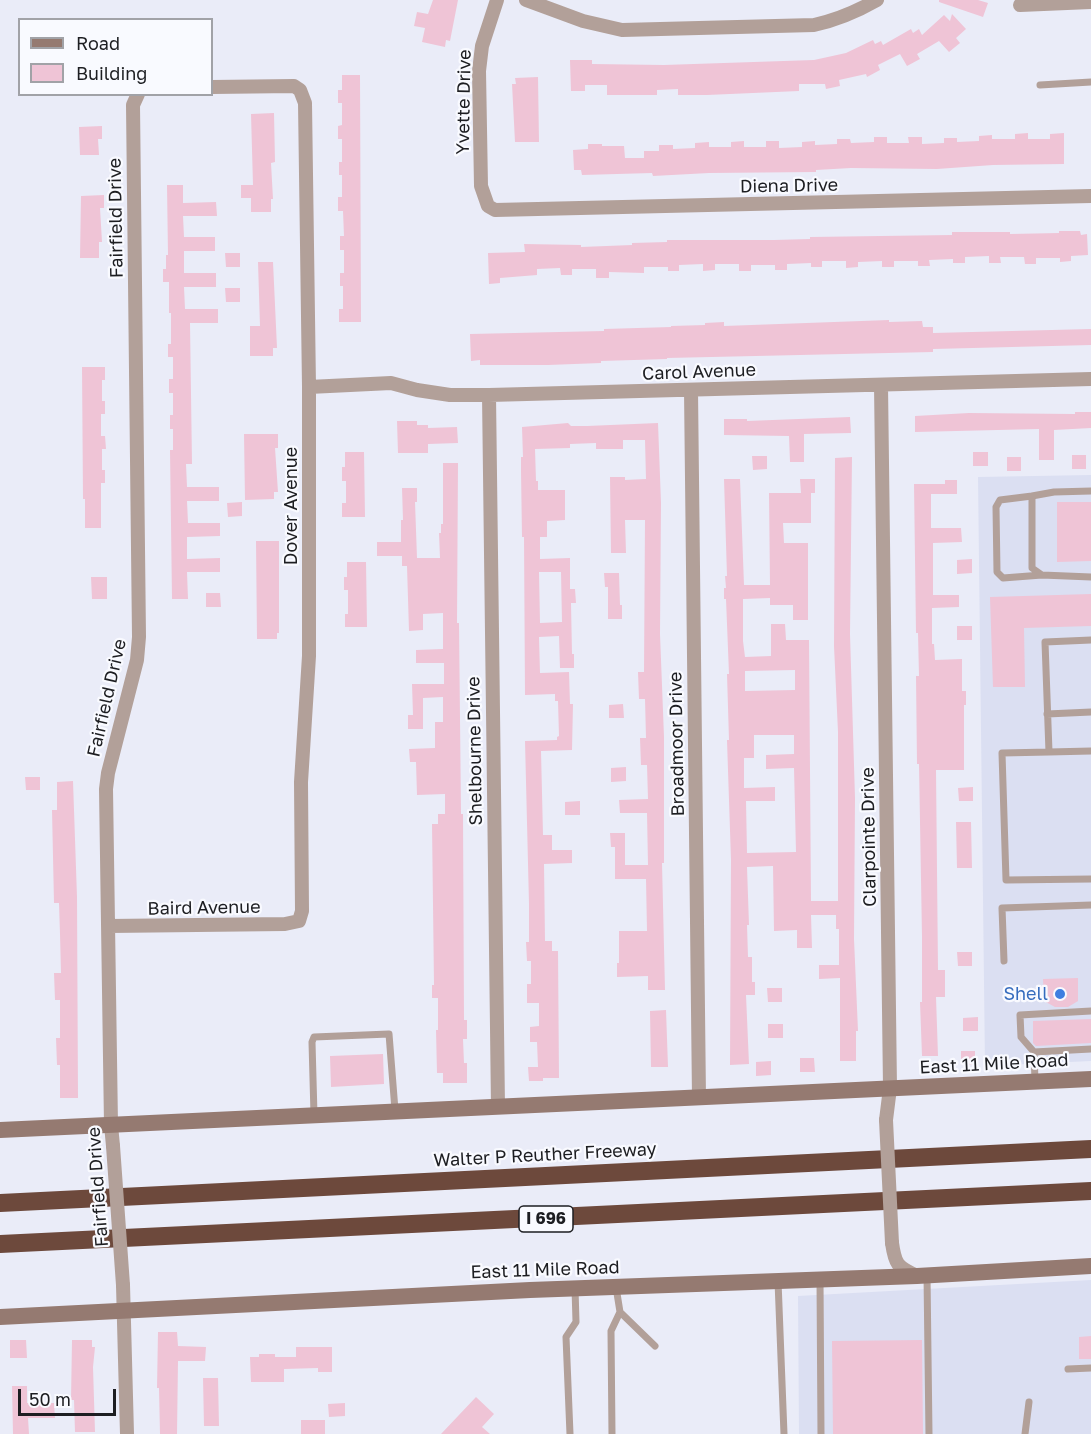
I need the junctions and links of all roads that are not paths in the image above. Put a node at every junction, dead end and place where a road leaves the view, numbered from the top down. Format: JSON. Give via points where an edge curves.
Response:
{"nodes":[{"id":1,"x":497,"y":0,"type":"edge"},
{"id":2,"x":526,"y":0,"type":"edge"},
{"id":3,"x":877,"y":0,"type":"edge"},
{"id":4,"x":1091,"y":2,"type":"edge"},
{"id":5,"x":1020,"y":5,"type":"dead end"},
{"id":6,"x":1091,"y":82,"type":"edge"},
{"id":7,"x":1040,"y":85,"type":"dead end"},
{"id":8,"x":213,"y":87,"type":"edge"},
{"id":9,"x":137,"y":96,"type":"edge"},
{"id":10,"x":1091,"y":196,"type":"edge"},
{"id":11,"x":488,"y":206,"type":"joint"},
{"id":12,"x":1091,"y":379,"type":"edge"},
{"id":13,"x":881,"y":385,"type":"junction"},
{"id":14,"x":309,"y":387,"type":"junction"},
{"id":15,"x":691,"y":390,"type":"junction"},
{"id":16,"x":489,"y":395,"type":"junction"},
{"id":17,"x":1091,"y":491,"type":"edge"},
{"id":18,"x":1032,"y":496,"type":"junction"},
{"id":19,"x":1042,"y":575,"type":"junction"},
{"id":20,"x":1091,"y":577,"type":"edge"},
{"id":21,"x":1091,"y":640,"type":"edge"},
{"id":22,"x":1091,"y":712,"type":"edge"},
{"id":23,"x":1047,"y":714,"type":"junction"},
{"id":24,"x":1091,"y":751,"type":"edge"},
{"id":25,"x":1049,"y":752,"type":"junction"},
{"id":26,"x":1091,"y":879,"type":"edge"},
{"id":27,"x":1091,"y":905,"type":"edge"},
{"id":28,"x":299,"y":921,"type":"joint"},
{"id":29,"x":109,"y":926,"type":"junction"},
{"id":30,"x":1004,"y":961,"type":"dead end"},
{"id":31,"x":1091,"y":1011,"type":"edge"},
{"id":32,"x":1091,"y":1049,"type":"edge"},
{"id":33,"x":1034,"y":1052,"type":"junction"},
{"id":34,"x":1091,"y":1079,"type":"edge"},
{"id":35,"x":1035,"y":1081,"type":"junction"},
{"id":36,"x":890,"y":1088,"type":"junction"},
{"id":37,"x":699,"y":1098,"type":"junction"},
{"id":38,"x":498,"y":1107,"type":"junction"},
{"id":39,"x":395,"y":1112,"type":"junction"},
{"id":40,"x":314,"y":1115,"type":"junction"},
{"id":41,"x":111,"y":1125,"type":"junction"},
{"id":42,"x":0,"y":1130,"type":"edge"},
{"id":43,"x":1091,"y":1149,"type":"edge"},
{"id":44,"x":1091,"y":1191,"type":"edge"},
{"id":45,"x":0,"y":1203,"type":"edge"},
{"id":46,"x":0,"y":1244,"type":"edge"},
{"id":47,"x":1091,"y":1266,"type":"edge"},
{"id":48,"x":922,"y":1275,"type":"junction"},
{"id":49,"x":820,"y":1279,"type":"junction"},
{"id":50,"x":778,"y":1281,"type":"junction"},
{"id":51,"x":616,"y":1287,"type":"junction"},
{"id":52,"x":574,"y":1288,"type":"junction"},
{"id":53,"x":125,"y":1310,"type":"junction"},
{"id":54,"x":620,"y":1312,"type":"junction"},
{"id":55,"x":0,"y":1317,"type":"edge"},
{"id":56,"x":655,"y":1346,"type":"dead end"},
{"id":57,"x":1091,"y":1368,"type":"edge"},
{"id":58,"x":1068,"y":1369,"type":"dead end"},
{"id":59,"x":1029,"y":1401,"type":"dead end"},
{"id":60,"x":127,"y":1434,"type":"edge"},
{"id":61,"x":570,"y":1434,"type":"edge"},
{"id":62,"x":612,"y":1434,"type":"edge"},
{"id":63,"x":784,"y":1434,"type":"edge"},
{"id":64,"x":821,"y":1434,"type":"edge"},
{"id":65,"x":929,"y":1434,"type":"edge"},
{"id":66,"x":1024,"y":1434,"type":"edge"}],
"edges":[{"from":1,"to":11,"type":"street","name":"Yvette Drive","via":[[482,46],[479,71],[482,186]]},
{"from":2,"to":3,"type":"street","via":[[604,27],[635,31],[814,25],[842,18]]},
{"from":4,"to":5,"type":"street"},
{"from":6,"to":7,"type":"lane"},
{"from":8,"to":14,"type":"street","name":"Dover Avenue","via":[[294,86],[305,103]]},
{"from":9,"to":29,"type":"street","name":"Fairfield Drive","via":[[133,105],[139,637],[106,789]]},
{"from":10,"to":11,"type":"street","name":"Diena Drive","via":[[503,212]]},
{"from":12,"to":13,"type":"street","name":"Carol Avenue"},
{"from":13,"to":15,"type":"street","name":"Carol Avenue"},
{"from":13,"to":36,"type":"street","name":"Clarpointe Drive"},
{"from":14,"to":16,"type":"street","name":"Carol Avenue","via":[[391,383],[450,395]]},
{"from":14,"to":28,"type":"street","name":"Dover Avenue","via":[[309,656],[302,782],[303,902]]},
{"from":15,"to":16,"type":"street","name":"Carol Avenue"},
{"from":15,"to":37,"type":"street","name":"Broadmoor Drive"},
{"from":16,"to":38,"type":"street","name":"Shelbourne Drive"},
{"from":17,"to":18,"type":"lane"},
{"from":18,"to":19,"type":"lane","via":[[1032,568]]},
{"from":18,"to":19,"type":"lane","via":[[1000,500],[996,507],[997,572],[1003,578]]},
{"from":19,"to":20,"type":"lane"},
{"from":21,"to":23,"type":"lane","via":[[1045,642]]},
{"from":22,"to":23,"type":"lane"},
{"from":23,"to":25,"type":"lane"},
{"from":24,"to":25,"type":"lane"},
{"from":25,"to":26,"type":"lane","via":[[1002,753],[1006,880]]},
{"from":27,"to":30,"type":"lane","via":[[1002,908]]},
{"from":28,"to":29,"type":"street","name":"Baird Avenue","via":[[230,926]]},
{"from":29,"to":41,"type":"street","name":"Fairfield Drive"},
{"from":31,"to":33,"type":"lane","via":[[1020,1015],[1021,1037]]},
{"from":32,"to":33,"type":"lane"},
{"from":33,"to":35,"type":"lane"},
{"from":34,"to":35,"type":"main road","name":"East 11 Mile Road"},
{"from":35,"to":36,"type":"main road","name":"East 11 Mile Road"},
{"from":36,"to":37,"type":"main road","name":"East 11 Mile Road"},
{"from":36,"to":48,"type":"street","name":"Clarpointe Drive","bridge":true,"via":[[886,1120],[892,1243],[897,1264]]},
{"from":37,"to":38,"type":"main road","name":"East 11 Mile Road"},
{"from":38,"to":39,"type":"main road","name":"East 11 Mile Road"},
{"from":39,"to":40,"type":"main road","name":"East 11 Mile Road"},
{"from":39,"to":40,"type":"lane","via":[[387,1032],[314,1037]]},
{"from":40,"to":41,"type":"main road","name":"East 11 Mile Road"},
{"from":41,"to":42,"type":"main road","name":"East 11 Mile Road"},
{"from":41,"to":53,"type":"street","name":"Fairfield Drive","bridge":true},
{"from":43,"to":45,"type":"highway","name":"Walter P Reuther Freeway"},
{"from":44,"to":46,"type":"highway","number":"I 696"},
{"from":47,"to":48,"type":"main road","name":"East 11 Mile Road"},
{"from":48,"to":49,"type":"main road","name":"East 11 Mile Road"},
{"from":48,"to":65,"type":"lane"},
{"from":49,"to":50,"type":"main road","name":"East 11 Mile Road"},
{"from":49,"to":64,"type":"lane"},
{"from":50,"to":51,"type":"main road","name":"East 11 Mile Road"},
{"from":50,"to":63,"type":"lane"},
{"from":51,"to":52,"type":"main road","name":"East 11 Mile Road"},
{"from":51,"to":54,"type":"lane"},
{"from":52,"to":53,"type":"main road","name":"East 11 Mile Road"},
{"from":52,"to":61,"type":"lane","via":[[576,1322],[566,1337]]},
{"from":53,"to":55,"type":"main road","name":"East 11 Mile Road"},
{"from":53,"to":60,"type":"street","name":"Fairfield Drive"},
{"from":54,"to":56,"type":"lane"},
{"from":54,"to":62,"type":"lane","via":[[611,1331]]},
{"from":57,"to":58,"type":"lane"},
{"from":59,"to":66,"type":"lane"}]}
